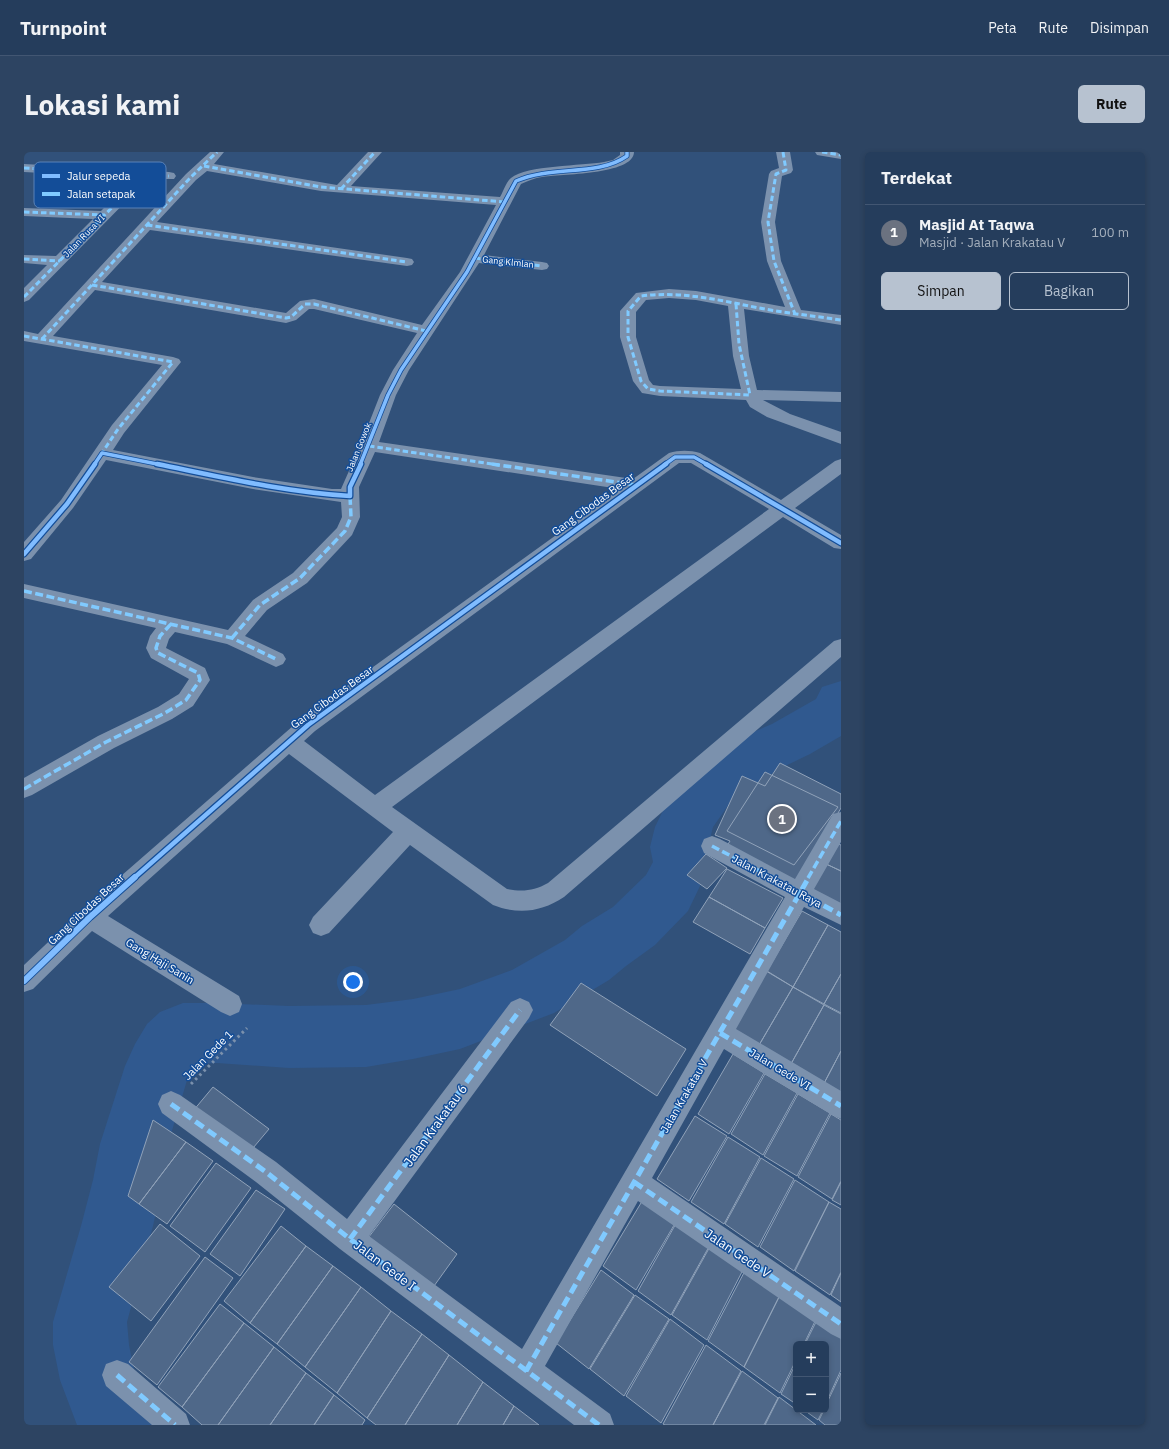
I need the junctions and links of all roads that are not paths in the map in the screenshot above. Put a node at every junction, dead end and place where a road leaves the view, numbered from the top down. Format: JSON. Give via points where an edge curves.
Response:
{"nodes":[{"id":1,"x":217,"y":152,"type":"edge"},
{"id":2,"x":375,"y":152,"type":"edge"},
{"id":3,"x":627,"y":152,"type":"edge"},
{"id":4,"x":783,"y":152,"type":"edge"},
{"id":5,"x":822,"y":152,"type":"edge"},
{"id":6,"x":841,"y":155,"type":"edge"},
{"id":7,"x":204,"y":166,"type":"junction"},
{"id":8,"x":24,"y":168,"type":"edge"},
{"id":9,"x":34,"y":169,"type":"edge"},
{"id":10,"x":166,"y":176,"type":"edge"},
{"id":11,"x":169,"y":176,"type":"dead end"},
{"id":12,"x":341,"y":189,"type":"junction"},
{"id":13,"x":505,"y":202,"type":"junction"},
{"id":14,"x":166,"y":205,"type":"edge"},
{"id":15,"x":111,"y":208,"type":"edge"},
{"id":16,"x":163,"y":208,"type":"edge"},
{"id":17,"x":24,"y":212,"type":"edge"},
{"id":18,"x":104,"y":215,"type":"junction"},
{"id":19,"x":147,"y":225,"type":"junction"},
{"id":20,"x":475,"y":258,"type":"junction"},
{"id":21,"x":24,"y":260,"type":"edge"},
{"id":22,"x":60,"y":261,"type":"junction"},
{"id":23,"x":407,"y":262,"type":"dead end"},
{"id":24,"x":542,"y":266,"type":"dead end"},
{"id":25,"x":92,"y":285,"type":"junction"},
{"id":26,"x":24,"y":297,"type":"edge"},
{"id":27,"x":736,"y":304,"type":"junction"},
{"id":28,"x":795,"y":314,"type":"junction"},
{"id":29,"x":841,"y":320,"type":"edge"},
{"id":30,"x":426,"y":331,"type":"junction"},
{"id":31,"x":24,"y":336,"type":"edge"},
{"id":32,"x":42,"y":339,"type":"junction"},
{"id":33,"x":750,"y":395,"type":"junction"},
{"id":34,"x":841,"y":397,"type":"edge"},
{"id":35,"x":841,"y":438,"type":"edge"},
{"id":36,"x":369,"y":446,"type":"junction"},
{"id":37,"x":102,"y":453,"type":"junction"},
{"id":38,"x":841,"y":465,"type":"edge"},
{"id":39,"x":636,"y":485,"type":"junction"},
{"id":40,"x":350,"y":496,"type":"junction"},
{"id":41,"x":780,"y":509,"type":"junction"},
{"id":42,"x":841,"y":543,"type":"edge"},
{"id":43,"x":24,"y":554,"type":"edge"},
{"id":44,"x":24,"y":591,"type":"edge"},
{"id":45,"x":171,"y":624,"type":"junction"},
{"id":46,"x":232,"y":638,"type":"junction"},
{"id":47,"x":841,"y":646,"type":"edge"},
{"id":48,"x":276,"y":659,"type":"dead end"},
{"id":49,"x":289,"y":742,"type":"junction"},
{"id":50,"x":24,"y":789,"type":"edge"},
{"id":51,"x":374,"y":807,"type":"junction"},
{"id":52,"x":841,"y":821,"type":"edge"},
{"id":53,"x":408,"y":831,"type":"junction"},
{"id":54,"x":712,"y":846,"type":"dead end"},
{"id":55,"x":799,"y":893,"type":"junction"},
{"id":56,"x":841,"y":915,"type":"edge"},
{"id":57,"x":90,"y":917,"type":"junction"},
{"id":58,"x":321,"y":925,"type":"dead end"},
{"id":59,"x":24,"y":981,"type":"edge"},
{"id":60,"x":230,"y":1004,"type":"dead end"},
{"id":61,"x":520,"y":1010,"type":"dead end"},
{"id":62,"x":720,"y":1033,"type":"junction"},
{"id":63,"x":171,"y":1104,"type":"road end"},
{"id":64,"x":841,"y":1106,"type":"edge"},
{"id":65,"x":634,"y":1182,"type":"junction"},
{"id":66,"x":350,"y":1239,"type":"junction"},
{"id":67,"x":841,"y":1324,"type":"edge"},
{"id":68,"x":526,"y":1371,"type":"junction"},
{"id":69,"x":117,"y":1375,"type":"dead end"},
{"id":70,"x":175,"y":1425,"type":"edge"},
{"id":71,"x":599,"y":1425,"type":"edge"}],
"edges":[{"from":1,"to":7,"type":"street"},
{"from":2,"to":12,"type":"street"},
{"from":3,"to":13,"type":"street","name":"Jalan Gowok","via":[[623,161],[607,166],[523,176],[516,181]]},
{"from":4,"to":28,"type":"street","via":[[786,170],[776,174],[768,222],[774,261]]},
{"from":5,"to":6,"type":"street"},
{"from":7,"to":12,"type":"street"},
{"from":7,"to":14,"type":"street"},
{"from":8,"to":9,"type":"street"},
{"from":10,"to":11,"type":"street"},
{"from":12,"to":13,"type":"street"},
{"from":13,"to":20,"type":"street","name":"Jalan Gowok"},
{"from":15,"to":18,"type":"street","name":"Jalan Rusa VI"},
{"from":16,"to":19,"type":"street"},
{"from":17,"to":18,"type":"street"},
{"from":18,"to":22,"type":"street","name":"Jalan Rusa VI"},
{"from":19,"to":23,"type":"street"},
{"from":19,"to":25,"type":"street"},
{"from":20,"to":24,"type":"street","name":"Gang Klmlan"},
{"from":20,"to":30,"type":"street","name":"Jalan Gowok"},
{"from":21,"to":22,"type":"street"},
{"from":22,"to":26,"type":"street","name":"Jalan Rusa VI"},
{"from":25,"to":30,"type":"street","via":[[286,318],[291,317],[304,304],[314,304]]},
{"from":25,"to":32,"type":"street"},
{"from":27,"to":28,"type":"street"},
{"from":27,"to":33,"type":"street","via":[[739,344]]},
{"from":27,"to":33,"type":"street","via":[[668,292],[641,296],[628,311],[628,337],[641,381],[648,389]]},
{"from":28,"to":29,"type":"street"},
{"from":30,"to":36,"type":"street","name":"Jalan Gowok","via":[[388,395]]},
{"from":31,"to":32,"type":"street"},
{"from":32,"to":37,"type":"street","via":[[174,362],[118,429]]},
{"from":33,"to":34,"type":"street"},
{"from":33,"to":35,"type":"street","via":[[756,403],[773,413]]},
{"from":36,"to":39,"type":"street"},
{"from":36,"to":40,"type":"street","name":"Jalan Gowok","via":[[350,487]]},
{"from":37,"to":40,"type":"street","via":[[253,484]]},
{"from":37,"to":43,"type":"street","via":[[67,504]]},
{"from":38,"to":41,"type":"street"},
{"from":39,"to":41,"type":"street","name":"Gang Cibodas Besar","via":[[675,457],[694,457]]},
{"from":39,"to":49,"type":"street","name":"Gang Cibodas Besar","via":[[308,725]]},
{"from":40,"to":46,"type":"street","name":"Jalan Gowok","via":[[351,517],[345,531],[300,578],[260,605]]},
{"from":41,"to":42,"type":"street"},
{"from":41,"to":51,"type":"street"},
{"from":44,"to":45,"type":"street"},
{"from":45,"to":46,"type":"street"},
{"from":45,"to":50,"type":"street","via":[[160,636],[156,648],[158,653],[198,673],[200,680],[186,700]]},
{"from":46,"to":48,"type":"street"},
{"from":47,"to":53,"type":"street","via":[[556,890],[540,899],[527,902],[501,898]]},
{"from":49,"to":51,"type":"street"},
{"from":49,"to":57,"type":"street","name":"Gang Cibodas Besar"},
{"from":51,"to":53,"type":"street"},
{"from":52,"to":55,"type":"street","name":"Jalan Krakatau V"},
{"from":53,"to":58,"type":"street"},
{"from":54,"to":55,"type":"street","name":"Jalan Krakatau Raya"},
{"from":55,"to":56,"type":"street","name":"Jalan Krakatau Raya"},
{"from":55,"to":62,"type":"street","name":"Jalan Krakatau V"},
{"from":57,"to":59,"type":"street","name":"Gang Cibodas Besar"},
{"from":57,"to":60,"type":"street","name":"Gang Haji Sanin"},
{"from":61,"to":66,"type":"street","name":"Jalan Krakatau 6"},
{"from":62,"to":64,"type":"street","name":"Jalan Gede VI"},
{"from":62,"to":65,"type":"street","name":"Jalan Krakatau V"},
{"from":63,"to":66,"type":"street","name":"Jalan Gede I","via":[[266,1172]]},
{"from":65,"to":67,"type":"street","name":"Jalan Gede V"},
{"from":65,"to":68,"type":"street","name":"Jalan Krakatau V"},
{"from":66,"to":68,"type":"street","name":"Jalan Gede I"},
{"from":68,"to":71,"type":"street","name":"Jalan Gede I"},
{"from":69,"to":70,"type":"street"}]}
